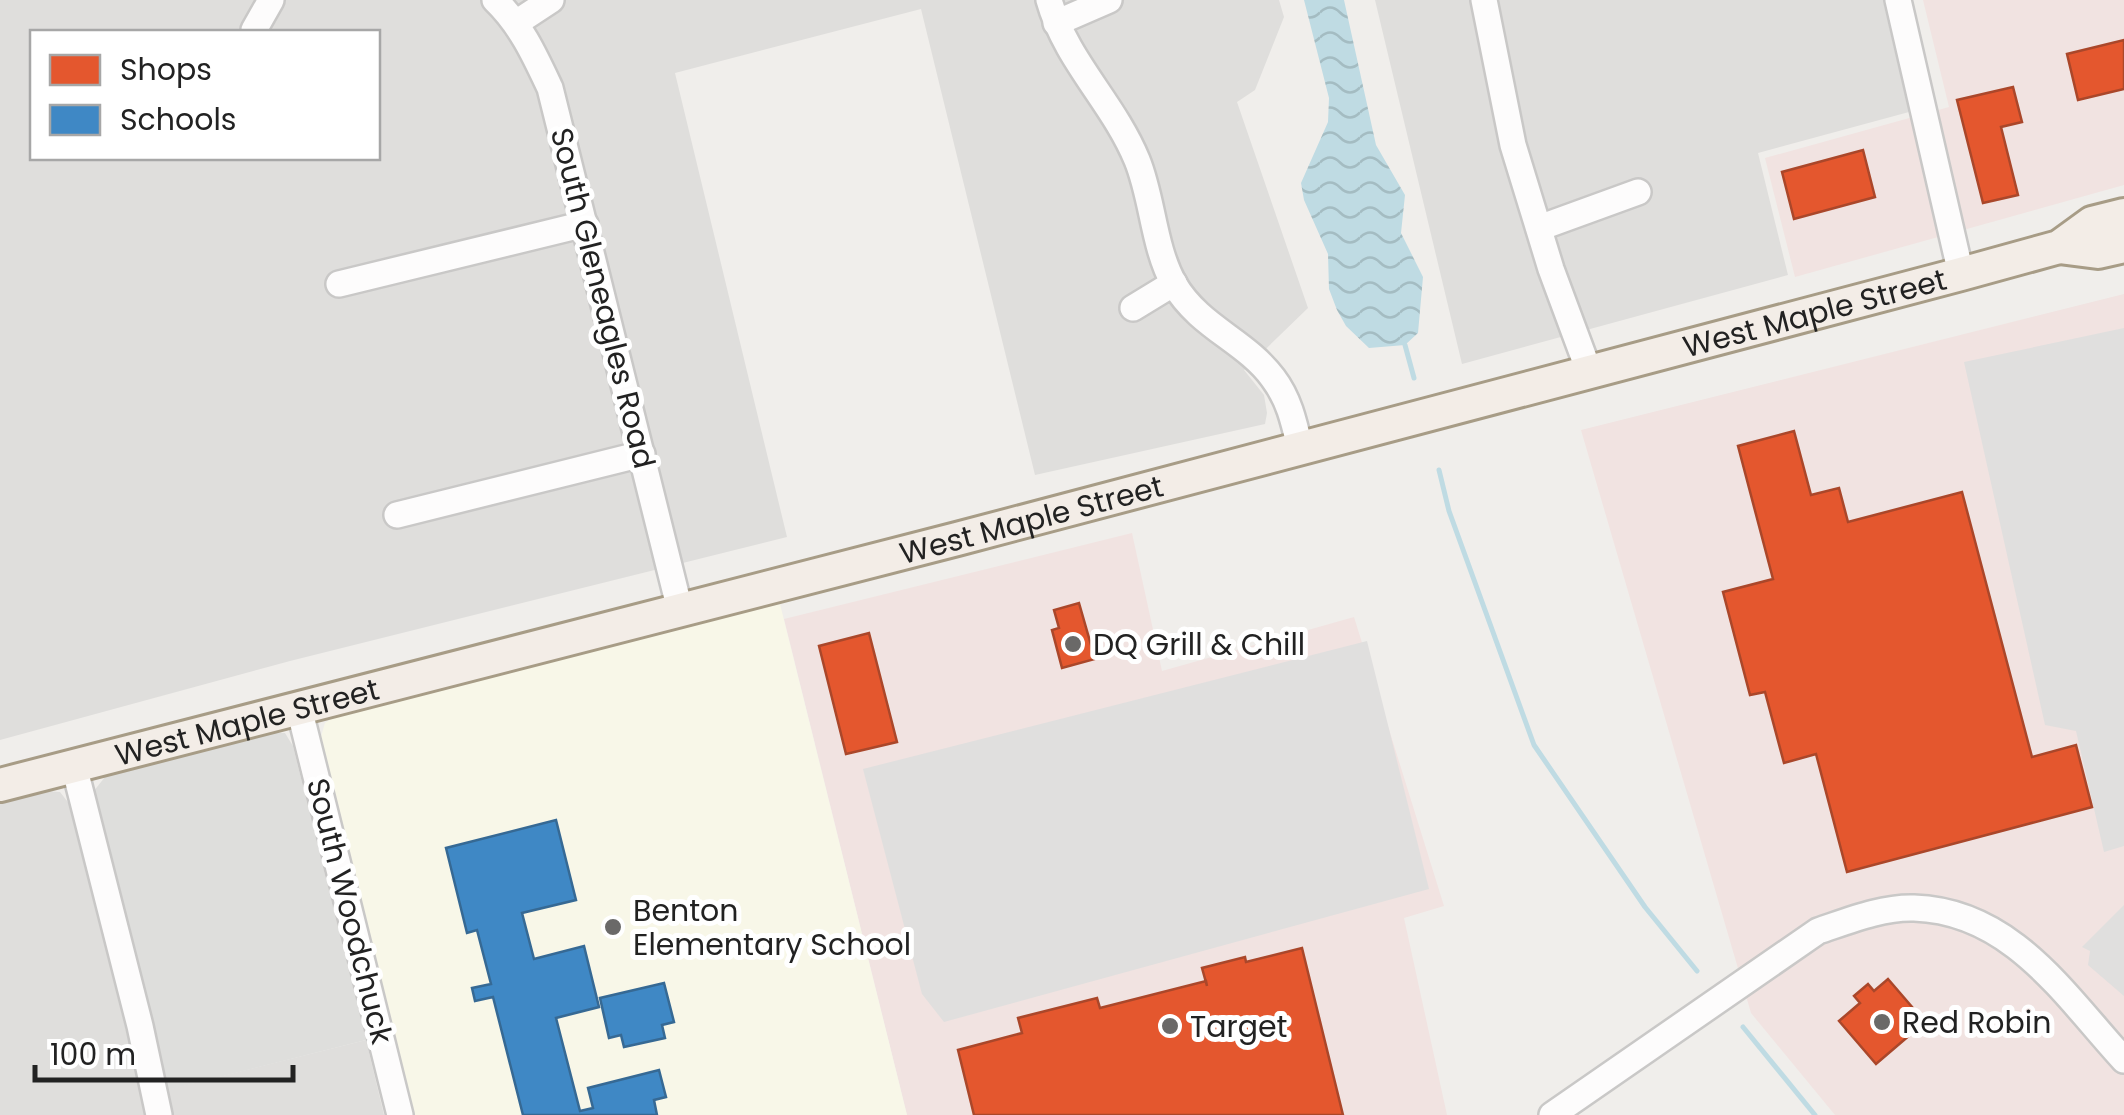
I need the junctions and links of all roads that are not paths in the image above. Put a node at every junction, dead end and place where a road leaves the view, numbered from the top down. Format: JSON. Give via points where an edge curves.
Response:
{"nodes":[{"id":1,"x":270,"y":0,"type":"edge"},
{"id":2,"x":496,"y":0,"type":"edge"},
{"id":3,"x":551,"y":0,"type":"edge"},
{"id":4,"x":1109,"y":0,"type":"edge"},
{"id":5,"x":1484,"y":0,"type":"edge"},
{"id":6,"x":1898,"y":0,"type":"edge"},
{"id":7,"x":1052,"y":12,"type":"edge"},
{"id":8,"x":516,"y":23,"type":"junction"},
{"id":9,"x":254,"y":30,"type":"dead end"},
{"id":10,"x":1638,"y":192,"type":"dead end"},
{"id":11,"x":2124,"y":215,"type":"edge"},
{"id":12,"x":585,"y":224,"type":"junction"},
{"id":13,"x":1539,"y":228,"type":"junction"},
{"id":14,"x":2124,"y":246,"type":"edge"},
{"id":15,"x":2059,"y":247,"type":"junction"},
{"id":16,"x":1961,"y":274,"type":"junction"},
{"id":17,"x":1174,"y":282,"type":"junction"},
{"id":18,"x":339,"y":284,"type":"dead end"},
{"id":19,"x":1133,"y":308,"type":"dead end"},
{"id":20,"x":1590,"y":374,"type":"junction"},
{"id":21,"x":1300,"y":448,"type":"junction"},
{"id":22,"x":642,"y":454,"type":"junction"},
{"id":23,"x":397,"y":515,"type":"dead end"},
{"id":24,"x":680,"y":610,"type":"junction"},
{"id":25,"x":299,"y":708,"type":"junction"},
{"id":26,"x":74,"y":766,"type":"junction"},
{"id":27,"x":0,"y":785,"type":"edge"},
{"id":28,"x":2124,"y":1060,"type":"edge"},
{"id":29,"x":158,"y":1115,"type":"edge"},
{"id":30,"x":400,"y":1115,"type":"edge"},
{"id":31,"x":1552,"y":1115,"type":"edge"}],
"edges":[{"from":1,"to":9,"type":"street"},
{"from":2,"to":8,"type":"street","name":"South Gleneagles Road"},
{"from":3,"to":8,"type":"street"},
{"from":4,"to":7,"type":"street"},
{"from":5,"to":13,"type":"street","via":[[1513,145]]},
{"from":6,"to":16,"type":"street"},
{"from":7,"to":17,"type":"street","via":[[1138,162]]},
{"from":8,"to":12,"type":"street","name":"South Gleneagles Road","via":[[550,88]]},
{"from":10,"to":13,"type":"street"},
{"from":11,"to":15,"type":"main road","name":"West Maple Street","via":[[2092,223]]},
{"from":12,"to":18,"type":"street"},
{"from":12,"to":22,"type":"street","name":"South Gleneagles Road"},
{"from":13,"to":20,"type":"street"},
{"from":14,"to":15,"type":"main road","name":"West Maple Street","via":[[2098,252]]},
{"from":15,"to":16,"type":"main road","name":"West Maple Street"},
{"from":16,"to":20,"type":"main road","name":"West Maple Street"},
{"from":17,"to":19,"type":"street"},
{"from":17,"to":21,"type":"street","via":[[1196,313],[1271,374],[1288,401]]},
{"from":20,"to":21,"type":"main road","name":"West Maple Street"},
{"from":21,"to":24,"type":"main road","name":"West Maple Street"},
{"from":22,"to":23,"type":"street"},
{"from":22,"to":24,"type":"street","name":"South Gleneagles Road"},
{"from":24,"to":25,"type":"main road","name":"West Maple Street"},
{"from":25,"to":26,"type":"main road","name":"West Maple Street"},
{"from":25,"to":30,"type":"street","name":"South Woodchuck"},
{"from":26,"to":27,"type":"main road","name":"West Maple Street"},
{"from":26,"to":29,"type":"street"},
{"from":28,"to":31,"type":"street","via":[[2002,933],[1955,914],[1913,908],[1818,931]]}]}
